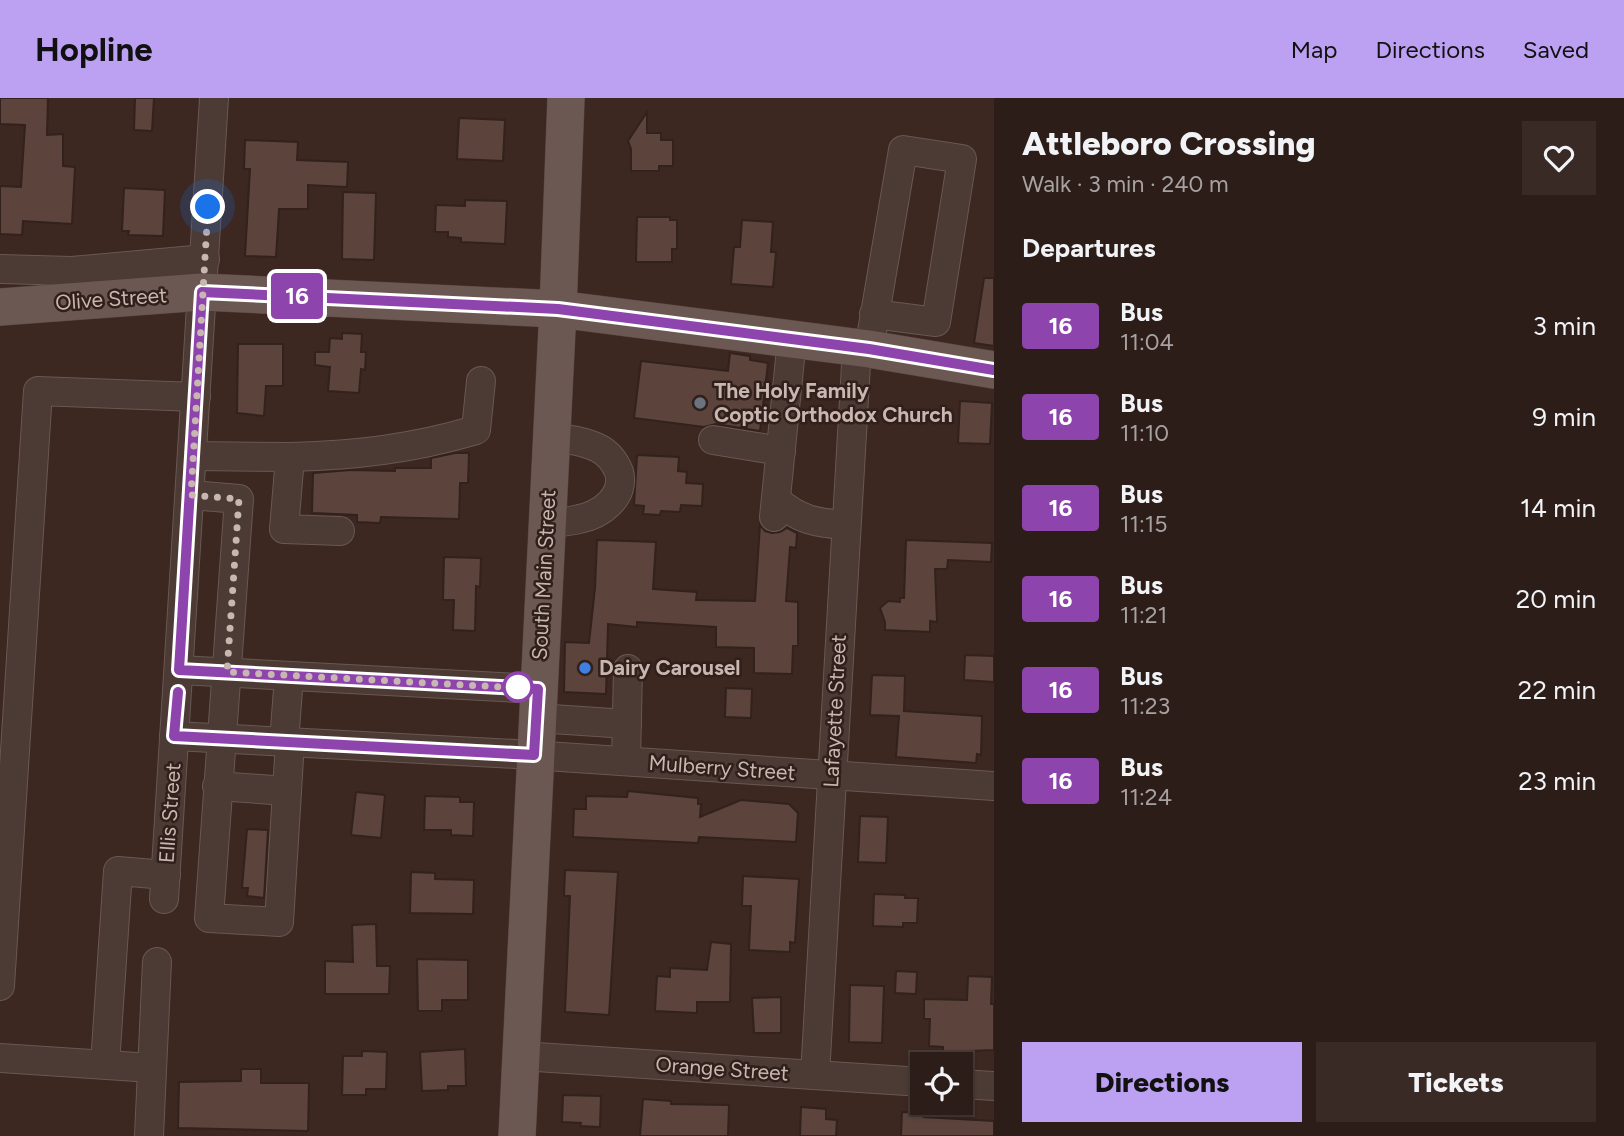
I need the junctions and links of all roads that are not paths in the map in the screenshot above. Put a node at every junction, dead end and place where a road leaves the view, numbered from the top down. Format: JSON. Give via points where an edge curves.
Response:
{"nodes":[{"id":1,"x":214,"y":98,"type":"edge"},
{"id":2,"x":566,"y":98,"type":"edge"},
{"id":3,"x":0,"y":270,"type":"edge"},
{"id":4,"x":203,"y":275,"type":"junction"},
{"id":5,"x":0,"y":307,"type":"edge"},
{"id":6,"x":558,"y":309,"type":"junction"},
{"id":7,"x":867,"y":337,"type":"junction"},
{"id":8,"x":792,"y":339,"type":"junction"},
{"id":9,"x":994,"y":370,"type":"edge"},
{"id":10,"x":481,"y":381,"type":"dead end"},
{"id":11,"x":197,"y":397,"type":"junction"},
{"id":12,"x":551,"y":436,"type":"junction"},
{"id":13,"x":713,"y":440,"type":"dead end"},
{"id":14,"x":781,"y":451,"type":"junction"},
{"id":15,"x":193,"y":456,"type":"junction"},
{"id":16,"x":290,"y":457,"type":"junction"},
{"id":17,"x":191,"y":495,"type":"junction"},
{"id":18,"x":547,"y":523,"type":"junction"},
{"id":19,"x":846,"y":525,"type":"junction"},
{"id":20,"x":340,"y":531,"type":"dead end"},
{"id":21,"x":628,"y":668,"type":"dead end"},
{"id":22,"x":179,"y":670,"type":"junction"},
{"id":23,"x":227,"y":672,"type":"junction"},
{"id":24,"x":289,"y":676,"type":"junction"},
{"id":25,"x":537,"y":703,"type":"junction"},
{"id":26,"x":626,"y":724,"type":"junction"},
{"id":27,"x":174,"y":736,"type":"junction"},
{"id":28,"x":220,"y":739,"type":"junction"},
{"id":29,"x":287,"y":742,"type":"junction"},
{"id":30,"x":534,"y":755,"type":"junction"},
{"id":31,"x":626,"y":761,"type":"junction"},
{"id":32,"x":832,"y":775,"type":"junction"},
{"id":33,"x":217,"y":786,"type":"junction"},
{"id":34,"x":994,"y":786,"type":"edge"},
{"id":35,"x":287,"y":790,"type":"junction"},
{"id":36,"x":158,"y":962,"type":"dead end"},
{"id":37,"x":0,"y":986,"type":"edge"},
{"id":38,"x":521,"y":1056,"type":"junction"},
{"id":39,"x":0,"y":1058,"type":"edge"},
{"id":40,"x":104,"y":1064,"type":"junction"},
{"id":41,"x":152,"y":1068,"type":"junction"},
{"id":42,"x":814,"y":1075,"type":"junction"},
{"id":43,"x":910,"y":1081,"type":"edge"},
{"id":44,"x":973,"y":1085,"type":"edge"},
{"id":45,"x":994,"y":1086,"type":"edge"},
{"id":46,"x":149,"y":1136,"type":"edge"},
{"id":47,"x":517,"y":1136,"type":"edge"}],
"edges":[{"from":1,"to":4,"type":"street","name":"Ellis Street"},
{"from":2,"to":6,"type":"main road","name":"South Main Street"},
{"from":3,"to":4,"type":"street","name":"Olive Street"},
{"from":4,"to":5,"type":"main road","name":"Olive Street"},
{"from":4,"to":6,"type":"main road","name":"Olive Street"},
{"from":4,"to":11,"type":"street","name":"Ellis Street"},
{"from":6,"to":8,"type":"main road","name":"Olive Street"},
{"from":6,"to":12,"type":"main road","name":"South Main Street"},
{"from":7,"to":7,"type":"street","name":"Lafayette Street","via":[[903,150],[962,159],[936,322]]},
{"from":7,"to":8,"type":"main road","name":"Olive Street"},
{"from":7,"to":9,"type":"main road","name":"Olive Street"},
{"from":7,"to":19,"type":"street","name":"Lafayette Street"},
{"from":8,"to":14,"type":"street"},
{"from":10,"to":16,"type":"street","via":[[476,430],[427,444],[348,456]]},
{"from":11,"to":15,"type":"street","name":"Ellis Street"},
{"from":11,"to":37,"type":"street","via":[[38,391]]},
{"from":12,"to":18,"type":"main road","name":"South Main Street"},
{"from":12,"to":18,"type":"street","via":[[601,450],[616,463],[622,482],[616,497],[598,512]]},
{"from":13,"to":14,"type":"street"},
{"from":14,"to":19,"type":"street","via":[[775,509]]},
{"from":15,"to":16,"type":"street"},
{"from":15,"to":17,"type":"street","name":"Ellis Street"},
{"from":16,"to":20,"type":"street","via":[[284,529]]},
{"from":17,"to":22,"type":"street","name":"Ellis Street"},
{"from":17,"to":23,"type":"street","via":[[239,499]]},
{"from":18,"to":25,"type":"main road","name":"South Main Street"},
{"from":19,"to":32,"type":"street","name":"Lafayette Street"},
{"from":21,"to":26,"type":"street"},
{"from":22,"to":23,"type":"street"},
{"from":22,"to":27,"type":"street","name":"Ellis Street"},
{"from":23,"to":24,"type":"street"},
{"from":23,"to":28,"type":"street"},
{"from":24,"to":25,"type":"street"},
{"from":24,"to":29,"type":"street"},
{"from":25,"to":26,"type":"street"},
{"from":25,"to":30,"type":"main road","name":"South Main Street"},
{"from":26,"to":31,"type":"street"},
{"from":27,"to":28,"type":"street","name":"Mulberry Street"},
{"from":27,"to":40,"type":"street","name":"Ellis Street","via":[[165,887],[118,872]]},
{"from":28,"to":29,"type":"street","name":"Mulberry Street"},
{"from":28,"to":33,"type":"street"},
{"from":29,"to":30,"type":"street","name":"Mulberry Street"},
{"from":29,"to":35,"type":"street"},
{"from":30,"to":31,"type":"street","name":"Mulberry Street"},
{"from":30,"to":38,"type":"main road","name":"South Main Street"},
{"from":31,"to":32,"type":"street","name":"Mulberry Street"},
{"from":32,"to":34,"type":"street","name":"Mulberry Street"},
{"from":32,"to":42,"type":"street","name":"Lafayette Street"},
{"from":33,"to":35,"type":"street"},
{"from":33,"to":35,"type":"street","via":[[209,918],[279,922]]},
{"from":36,"to":41,"type":"street"},
{"from":38,"to":42,"type":"street","name":"Orange Street"},
{"from":38,"to":47,"type":"main road","name":"South Main Street"},
{"from":39,"to":40,"type":"street"},
{"from":40,"to":41,"type":"street"},
{"from":41,"to":46,"type":"street"},
{"from":42,"to":43,"type":"street","name":"Orange Street"},
{"from":44,"to":45,"type":"street"}]}
